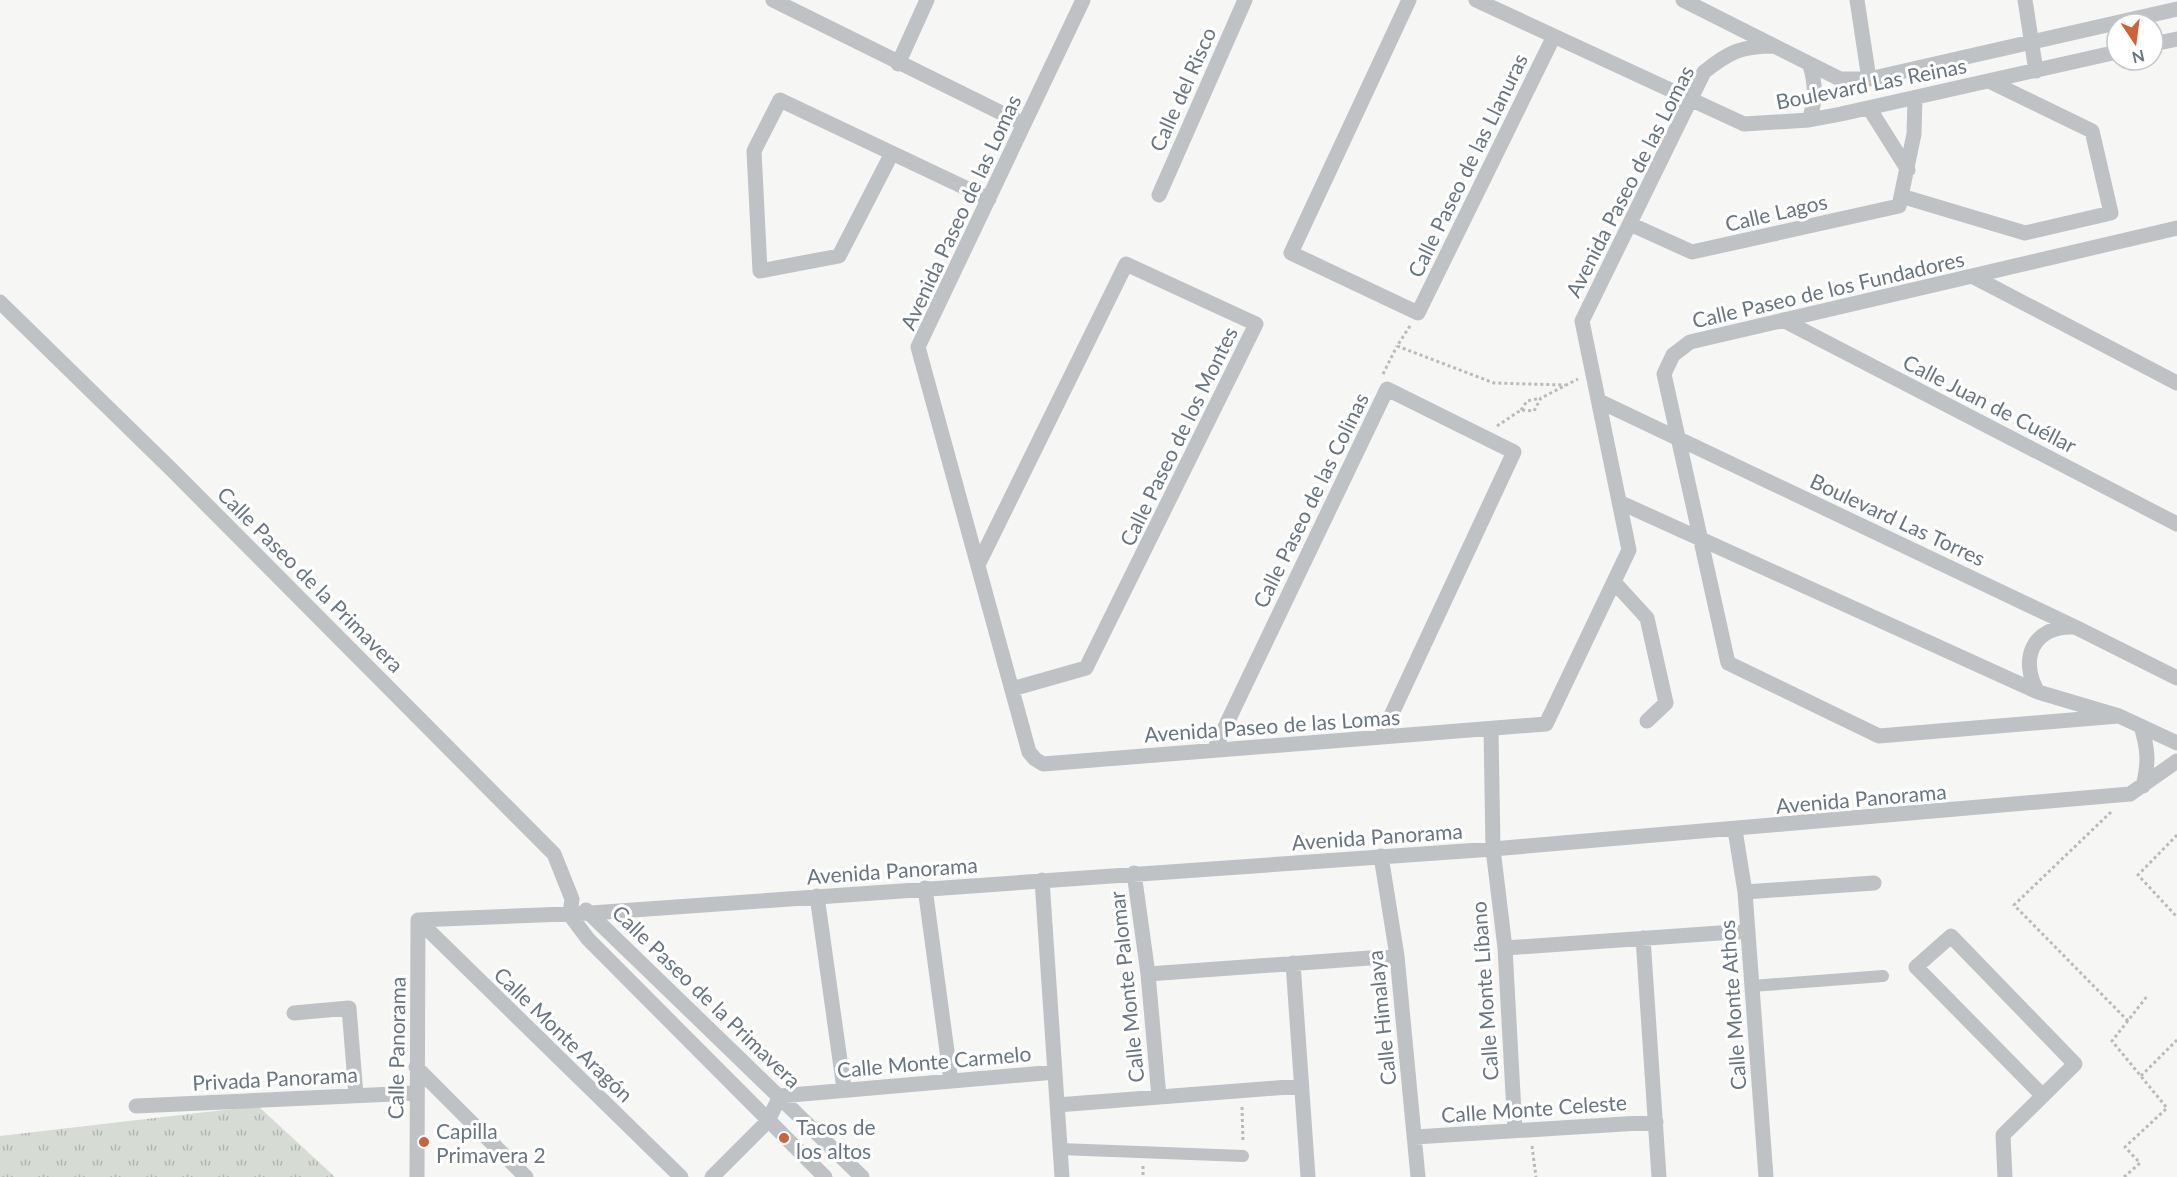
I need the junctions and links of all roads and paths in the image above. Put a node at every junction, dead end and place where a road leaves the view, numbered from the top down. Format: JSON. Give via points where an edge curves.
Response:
{"nodes":[{"id":1,"x":773,"y":0,"type":"edge"},
{"id":2,"x":927,"y":0,"type":"edge"},
{"id":3,"x":1083,"y":0,"type":"edge"},
{"id":4,"x":1245,"y":0,"type":"edge"},
{"id":5,"x":1409,"y":0,"type":"edge"},
{"id":6,"x":1683,"y":0,"type":"edge"},
{"id":7,"x":1714,"y":0,"type":"edge"},
{"id":8,"x":1857,"y":0,"type":"edge"},
{"id":9,"x":2025,"y":0,"type":"edge"},
{"id":10,"x":1480,"y":1,"type":"edge"},
{"id":11,"x":2177,"y":9,"type":"edge"},
{"id":12,"x":1716,"y":17,"type":"junction"},
{"id":13,"x":1554,"y":36,"type":"junction"},
{"id":14,"x":2032,"y":42,"type":"junction"},
{"id":15,"x":1774,"y":46,"type":"junction"},
{"id":16,"x":2105,"y":55,"type":"edge"},
{"id":17,"x":897,"y":64,"type":"junction"},
{"id":18,"x":1810,"y":64,"type":"junction"},
{"id":19,"x":2036,"y":70,"type":"junction"},
{"id":20,"x":1869,"y":79,"type":"junction"},
{"id":21,"x":1989,"y":81,"type":"junction"},
{"id":22,"x":1915,"y":98,"type":"junction"},
{"id":23,"x":1691,"y":99,"type":"junction"},
{"id":24,"x":1869,"y":108,"type":"junction"},
{"id":25,"x":1809,"y":120,"type":"junction"},
{"id":26,"x":1024,"y":124,"type":"junction"},
{"id":27,"x":892,"y":153,"type":"junction"},
{"id":28,"x":1908,"y":170,"type":"junction"},
{"id":29,"x":1159,"y":195,"type":"dead end"},
{"id":30,"x":1901,"y":196,"type":"junction"},
{"id":31,"x":989,"y":199,"type":"junction"},
{"id":32,"x":1630,"y":224,"type":"junction"},
{"id":33,"x":2177,"y":228,"type":"edge"},
{"id":34,"x":1972,"y":276,"type":"junction"},
{"id":35,"x":0,"y":302,"type":"edge"},
{"id":36,"x":1418,"y":313,"type":"junction"},
{"id":37,"x":1783,"y":320,"type":"junction"},
{"id":38,"x":1397,"y":346,"type":"junction"},
{"id":39,"x":1593,"y":371,"type":"junction"},
{"id":40,"x":2177,"y":382,"type":"edge"},
{"id":41,"x":1565,"y":385,"type":"junction"},
{"id":42,"x":1387,"y":388,"type":"junction"},
{"id":43,"x":1541,"y":398,"type":"junction"},
{"id":44,"x":1599,"y":401,"type":"junction"},
{"id":45,"x":1521,"y":410,"type":"junction"},
{"id":46,"x":1483,"y":436,"type":"junction"},
{"id":47,"x":1679,"y":439,"type":"junction"},
{"id":48,"x":1619,"y":502,"type":"junction"},
{"id":49,"x":2177,"y":524,"type":"edge"},
{"id":50,"x":1701,"y":539,"type":"junction"},
{"id":51,"x":978,"y":565,"type":"junction"},
{"id":52,"x":1614,"y":582,"type":"junction"},
{"id":53,"x":2077,"y":627,"type":"junction"},
{"id":54,"x":2177,"y":678,"type":"edge"},
{"id":55,"x":1011,"y":689,"type":"junction"},
{"id":56,"x":2038,"y":692,"type":"junction"},
{"id":57,"x":2120,"y":716,"type":"junction"},
{"id":58,"x":1647,"y":721,"type":"dead end"},
{"id":59,"x":2141,"y":726,"type":"junction"},
{"id":60,"x":1491,"y":729,"type":"junction"},
{"id":61,"x":1381,"y":737,"type":"junction"},
{"id":62,"x":2177,"y":743,"type":"edge"},
{"id":63,"x":1214,"y":750,"type":"junction"},
{"id":64,"x":2177,"y":761,"type":"edge"},
{"id":65,"x":2143,"y":786,"type":"junction"},
{"id":66,"x":2130,"y":794,"type":"junction"},
{"id":67,"x":1735,"y":830,"type":"junction"},
{"id":68,"x":2177,"y":835,"type":"edge"},
{"id":69,"x":1493,"y":849,"type":"junction"},
{"id":70,"x":1381,"y":856,"type":"junction"},
{"id":71,"x":1134,"y":873,"type":"junction"},
{"id":72,"x":1042,"y":880,"type":"junction"},
{"id":73,"x":1874,"y":883,"type":"dead end"},
{"id":74,"x":925,"y":888,"type":"junction"},
{"id":75,"x":1745,"y":892,"type":"junction"},
{"id":76,"x":817,"y":896,"type":"junction"},
{"id":77,"x":572,"y":899,"type":"junction"},
{"id":78,"x":591,"y":913,"type":"junction"},
{"id":79,"x":570,"y":915,"type":"junction"},
{"id":80,"x":2177,"y":917,"type":"edge"},
{"id":81,"x":418,"y":920,"type":"junction"},
{"id":82,"x":1748,"y":931,"type":"junction"},
{"id":83,"x":1643,"y":938,"type":"junction"},
{"id":84,"x":1505,"y":948,"type":"junction"},
{"id":85,"x":1397,"y":956,"type":"junction"},
{"id":86,"x":1293,"y":963,"type":"junction"},
{"id":87,"x":1148,"y":974,"type":"junction"},
{"id":88,"x":1883,"y":976,"type":"dead end"},
{"id":89,"x":1752,"y":986,"type":"junction"},
{"id":90,"x":2148,"y":995,"type":"dead end"},
{"id":91,"x":294,"y":1013,"type":"dead end"},
{"id":92,"x":2128,"y":1021,"type":"junction"},
{"id":93,"x":2177,"y":1040,"type":"edge"},
{"id":94,"x":416,"y":1067,"type":"junction"},
{"id":95,"x":1055,"y":1072,"type":"junction"},
{"id":96,"x":2141,"y":1076,"type":"junction"},
{"id":97,"x":951,"y":1081,"type":"junction"},
{"id":98,"x":1301,"y":1086,"type":"junction"},
{"id":99,"x":844,"y":1089,"type":"junction"},
{"id":100,"x":1242,"y":1090,"type":"junction"},
{"id":101,"x":415,"y":1093,"type":"junction"},
{"id":102,"x":356,"y":1095,"type":"junction"},
{"id":103,"x":780,"y":1096,"type":"junction"},
{"id":104,"x":1159,"y":1096,"type":"junction"},
{"id":105,"x":2043,"y":1096,"type":"junction"},
{"id":106,"x":1057,"y":1105,"type":"junction"},
{"id":107,"x":136,"y":1106,"type":"dead end"},
{"id":108,"x":768,"y":1120,"type":"junction"},
{"id":109,"x":1656,"y":1122,"type":"junction"},
{"id":110,"x":1523,"y":1130,"type":"junction"},
{"id":111,"x":1415,"y":1137,"type":"junction"},
{"id":112,"x":1060,"y":1149,"type":"junction"},
{"id":113,"x":1243,"y":1155,"type":"joint"},
{"id":114,"x":417,"y":1177,"type":"edge"},
{"id":115,"x":526,"y":1177,"type":"edge"},
{"id":116,"x":681,"y":1177,"type":"edge"},
{"id":117,"x":712,"y":1177,"type":"edge"},
{"id":118,"x":825,"y":1177,"type":"edge"},
{"id":119,"x":862,"y":1177,"type":"edge"},
{"id":120,"x":1062,"y":1177,"type":"edge"},
{"id":121,"x":1308,"y":1177,"type":"edge"},
{"id":122,"x":1418,"y":1177,"type":"edge"},
{"id":123,"x":1536,"y":1177,"type":"edge"},
{"id":124,"x":1659,"y":1177,"type":"edge"},
{"id":125,"x":1766,"y":1177,"type":"edge"},
{"id":126,"x":2005,"y":1177,"type":"edge"},
{"id":127,"x":2124,"y":1177,"type":"edge"}],
"edges":[{"from":1,"to":17,"type":"street"},
{"from":2,"to":17,"type":"street"},
{"from":3,"to":26,"type":"street","name":"Avenida Paseo de las Lomas"},
{"from":4,"to":29,"type":"street","name":"Calle del Risco"},
{"from":5,"to":36,"type":"street","via":[[1291,253]]},
{"from":6,"to":12,"type":"street","name":"Boulevard Las Reinas"},
{"from":7,"to":12,"type":"street"},
{"from":8,"to":20,"type":"street"},
{"from":9,"to":14,"type":"street"},
{"from":10,"to":13,"type":"street","name":"Boulevard Las Reinas"},
{"from":11,"to":14,"type":"street","name":"Boulevard Las Reinas"},
{"from":12,"to":15,"type":"street","name":"Boulevard Las Reinas"},
{"from":13,"to":23,"type":"street","name":"Boulevard Las Reinas"},
{"from":13,"to":36,"type":"street","name":"Calle Paseo de las Llanuras"},
{"from":14,"to":19,"type":"street"},
{"from":14,"to":20,"type":"street","name":"Boulevard Las Reinas"},
{"from":15,"to":18,"type":"street","name":"Boulevard Las Reinas"},
{"from":15,"to":23,"type":"street","name":"Avenida Paseo de las Lomas","via":[[1748,46],[1724,56],[1704,72]]},
{"from":16,"to":19,"type":"street","name":"Boulevard Las Reinas"},
{"from":17,"to":26,"type":"street"},
{"from":18,"to":20,"type":"street","name":"Boulevard Las Reinas","via":[[1839,80]]},
{"from":18,"to":25,"type":"street","via":[[1815,93]]},
{"from":19,"to":21,"type":"street","name":"Boulevard Las Reinas"},
{"from":21,"to":22,"type":"street","name":"Boulevard Las Reinas"},
{"from":21,"to":30,"type":"street","via":[[2092,131],[2111,213],[2025,233]]},
{"from":22,"to":24,"type":"street","name":"Boulevard Las Reinas"},
{"from":22,"to":28,"type":"street"},
{"from":23,"to":25,"type":"street","name":"Boulevard Las Reinas","via":[[1744,124]]},
{"from":23,"to":32,"type":"street","name":"Avenida Paseo de las Lomas"},
{"from":24,"to":25,"type":"street","name":"Boulevard Las Reinas"},
{"from":24,"to":28,"type":"street"},
{"from":26,"to":31,"type":"street","name":"Avenida Paseo de las Lomas"},
{"from":27,"to":27,"type":"street","via":[[839,256],[760,271],[754,151],[780,100]]},
{"from":27,"to":31,"type":"street"},
{"from":28,"to":30,"type":"street"},
{"from":30,"to":32,"type":"street","name":"Calle Lagos","via":[[1899,206],[1692,252]]},
{"from":31,"to":51,"type":"street","name":"Avenida Paseo de las Lomas","via":[[918,347]]},
{"from":32,"to":39,"type":"street","name":"Avenida Paseo de las Lomas","via":[[1582,321]]},
{"from":33,"to":34,"type":"street","name":"Calle Paseo de los Fundadores"},
{"from":34,"to":37,"type":"street","name":"Calle Paseo de los Fundadores"},
{"from":34,"to":40,"type":"street"},
{"from":35,"to":77,"type":"street","name":"Calle Paseo de la Primavera","via":[[554,854]]},
{"from":36,"to":38,"type":"path"},
{"from":37,"to":47,"type":"street","name":"Calle Paseo de los Fundadores","via":[[1690,342],[1673,354],[1664,374]]},
{"from":37,"to":49,"type":"street","name":"Calle Juan de Cuéllar"},
{"from":38,"to":41,"type":"path","via":[[1494,383]]},
{"from":38,"to":42,"type":"path","via":[[1381,378]]},
{"from":39,"to":41,"type":"path"},
{"from":39,"to":44,"type":"street","name":"Avenida Paseo de las Lomas"},
{"from":41,"to":43,"type":"path"},
{"from":42,"to":46,"type":"street","name":"Calle Paseo de las Colinas"},
{"from":42,"to":63,"type":"street","name":"Calle Paseo de las Colinas"},
{"from":43,"to":45,"type":"path","via":[[1527,401]]},
{"from":43,"to":45,"type":"path","via":[[1534,411]]},
{"from":44,"to":47,"type":"street","name":"Boulevard Las Torres"},
{"from":44,"to":48,"type":"street","name":"Avenida Paseo de las Lomas"},
{"from":45,"to":46,"type":"path"},
{"from":46,"to":61,"type":"street","name":"Calle Paseo de las Colinas","via":[[1514,452]]},
{"from":47,"to":50,"type":"street","name":"Calle Paseo de los Fundadores"},
{"from":47,"to":53,"type":"street","name":"Boulevard Las Torres"},
{"from":48,"to":50,"type":"street"},
{"from":48,"to":52,"type":"street","name":"Avenida Paseo de las Lomas","via":[[1629,550]]},
{"from":50,"to":56,"type":"street"},
{"from":50,"to":57,"type":"street","name":"Calle Paseo de los Fundadores","via":[[1728,663],[1880,736]]},
{"from":51,"to":55,"type":"street","name":"Avenida Paseo de las Lomas"},
{"from":51,"to":55,"type":"street","name":"Calle Paseo de los Montes","via":[[1126,264],[1256,324],[1086,668]]},
{"from":52,"to":58,"type":"street","via":[[1647,618],[1666,703]]},
{"from":52,"to":60,"type":"street","name":"Avenida Paseo de las Lomas","via":[[1546,724]]},
{"from":53,"to":54,"type":"street","name":"Boulevard Las Torres"},
{"from":53,"to":56,"type":"street","via":[[2049,631],[2030,652],[2030,680]]},
{"from":55,"to":63,"type":"street","name":"Avenida Paseo de las Lomas","via":[[1029,752],[1043,764]]},
{"from":56,"to":57,"type":"street"},
{"from":57,"to":59,"type":"street"},
{"from":59,"to":62,"type":"street"},
{"from":59,"to":65,"type":"street","via":[[2149,758]]},
{"from":60,"to":61,"type":"street","name":"Avenida Paseo de las Lomas"},
{"from":60,"to":69,"type":"street","name":"Calle Monte Líbano"},
{"from":61,"to":63,"type":"street","name":"Avenida Paseo de las Lomas"},
{"from":64,"to":65,"type":"street","name":"Avenida Panorama"},
{"from":65,"to":66,"type":"street","name":"Avenida Panorama"},
{"from":66,"to":67,"type":"street","name":"Avenida Panorama"},
{"from":66,"to":92,"type":"path","via":[[2014,905]]},
{"from":67,"to":69,"type":"street","name":"Avenida Panorama"},
{"from":67,"to":75,"type":"street","name":"Calle Monte Athos"},
{"from":68,"to":80,"type":"path","via":[[2138,875]]},
{"from":69,"to":70,"type":"street","name":"Avenida Panorama"},
{"from":69,"to":84,"type":"street","name":"Calle Monte Líbano"},
{"from":70,"to":71,"type":"street","name":"Avenida Panorama"},
{"from":70,"to":85,"type":"street","name":"Calle Himalaya"},
{"from":71,"to":72,"type":"street","name":"Avenida Panorama"},
{"from":71,"to":87,"type":"street","name":"Calle Monte Palomar"},
{"from":72,"to":74,"type":"street","name":"Avenida Panorama"},
{"from":72,"to":95,"type":"street"},
{"from":73,"to":75,"type":"street"},
{"from":74,"to":76,"type":"street","name":"Avenida Panorama"},
{"from":74,"to":97,"type":"street"},
{"from":75,"to":82,"type":"street","name":"Calle Monte Athos"},
{"from":76,"to":78,"type":"street","name":"Avenida Panorama"},
{"from":76,"to":99,"type":"street"},
{"from":77,"to":78,"type":"street","name":"Calle Paseo de la Primavera"},
{"from":77,"to":79,"type":"street","name":"Calle Paseo de la Primavera"},
{"from":78,"to":79,"type":"street","name":"Avenida Panorama"},
{"from":78,"to":103,"type":"street","name":"Calle Paseo de la Primavera"},
{"from":79,"to":81,"type":"street","name":"Avenida Panorama"},
{"from":79,"to":108,"type":"street","name":"Calle Paseo de la Primavera","via":[[588,939]]},
{"from":81,"to":94,"type":"street","name":"Calle Panorama"},
{"from":81,"to":116,"type":"street","name":"Calle Monte Aragón"},
{"from":82,"to":83,"type":"street"},
{"from":82,"to":89,"type":"street","name":"Calle Monte Athos"},
{"from":83,"to":84,"type":"street"},
{"from":83,"to":109,"type":"street"},
{"from":84,"to":110,"type":"street","name":"Calle Monte Líbano"},
{"from":85,"to":86,"type":"street"},
{"from":85,"to":111,"type":"street","name":"Calle Himalaya"},
{"from":86,"to":87,"type":"street"},
{"from":86,"to":98,"type":"street"},
{"from":87,"to":104,"type":"street","name":"Calle Monte Palomar"},
{"from":88,"to":89,"type":"street"},
{"from":89,"to":125,"type":"street","name":"Calle Monte Athos"},
{"from":90,"to":92,"type":"path"},
{"from":91,"to":102,"type":"street","via":[[349,1008]]},
{"from":92,"to":96,"type":"path","via":[[2112,1041]]},
{"from":93,"to":96,"type":"path"},
{"from":94,"to":101,"type":"street","name":"Calle Panorama"},
{"from":94,"to":115,"type":"street"},
{"from":95,"to":97,"type":"street","name":"Calle Monte Carmelo"},
{"from":95,"to":106,"type":"street"},
{"from":96,"to":127,"type":"path","via":[[2167,1108],[2125,1147],[2139,1163]]},
{"from":97,"to":99,"type":"street","name":"Calle Monte Carmelo"},
{"from":98,"to":100,"type":"street"},
{"from":98,"to":121,"type":"street"},
{"from":99,"to":103,"type":"street","name":"Calle Monte Carmelo"},
{"from":100,"to":104,"type":"street"},
{"from":100,"to":113,"type":"path"},
{"from":101,"to":102,"type":"street","name":"Privada Panorama"},
{"from":101,"to":114,"type":"street","name":"Calle Panorama"},
{"from":102,"to":107,"type":"street","name":"Privada Panorama"},
{"from":103,"to":108,"type":"street"},
{"from":103,"to":119,"type":"street","name":"Calle Paseo de la Primavera"},
{"from":104,"to":106,"type":"street"},
{"from":105,"to":105,"type":"street","via":[[2075,1064],[1950,936],[1916,967]]},
{"from":105,"to":126,"type":"street","via":[[2003,1135]]},
{"from":106,"to":112,"type":"street"},
{"from":108,"to":117,"type":"street"},
{"from":108,"to":118,"type":"street","name":"Calle Paseo de la Primavera"},
{"from":109,"to":110,"type":"street","name":"Calle Monte Celeste"},
{"from":109,"to":124,"type":"street"},
{"from":110,"to":111,"type":"street","name":"Calle Monte Celeste"},
{"from":110,"to":123,"type":"path"},
{"from":111,"to":122,"type":"street","name":"Calle Himalaya"},
{"from":112,"to":113,"type":"street"},
{"from":112,"to":120,"type":"street"}]}
